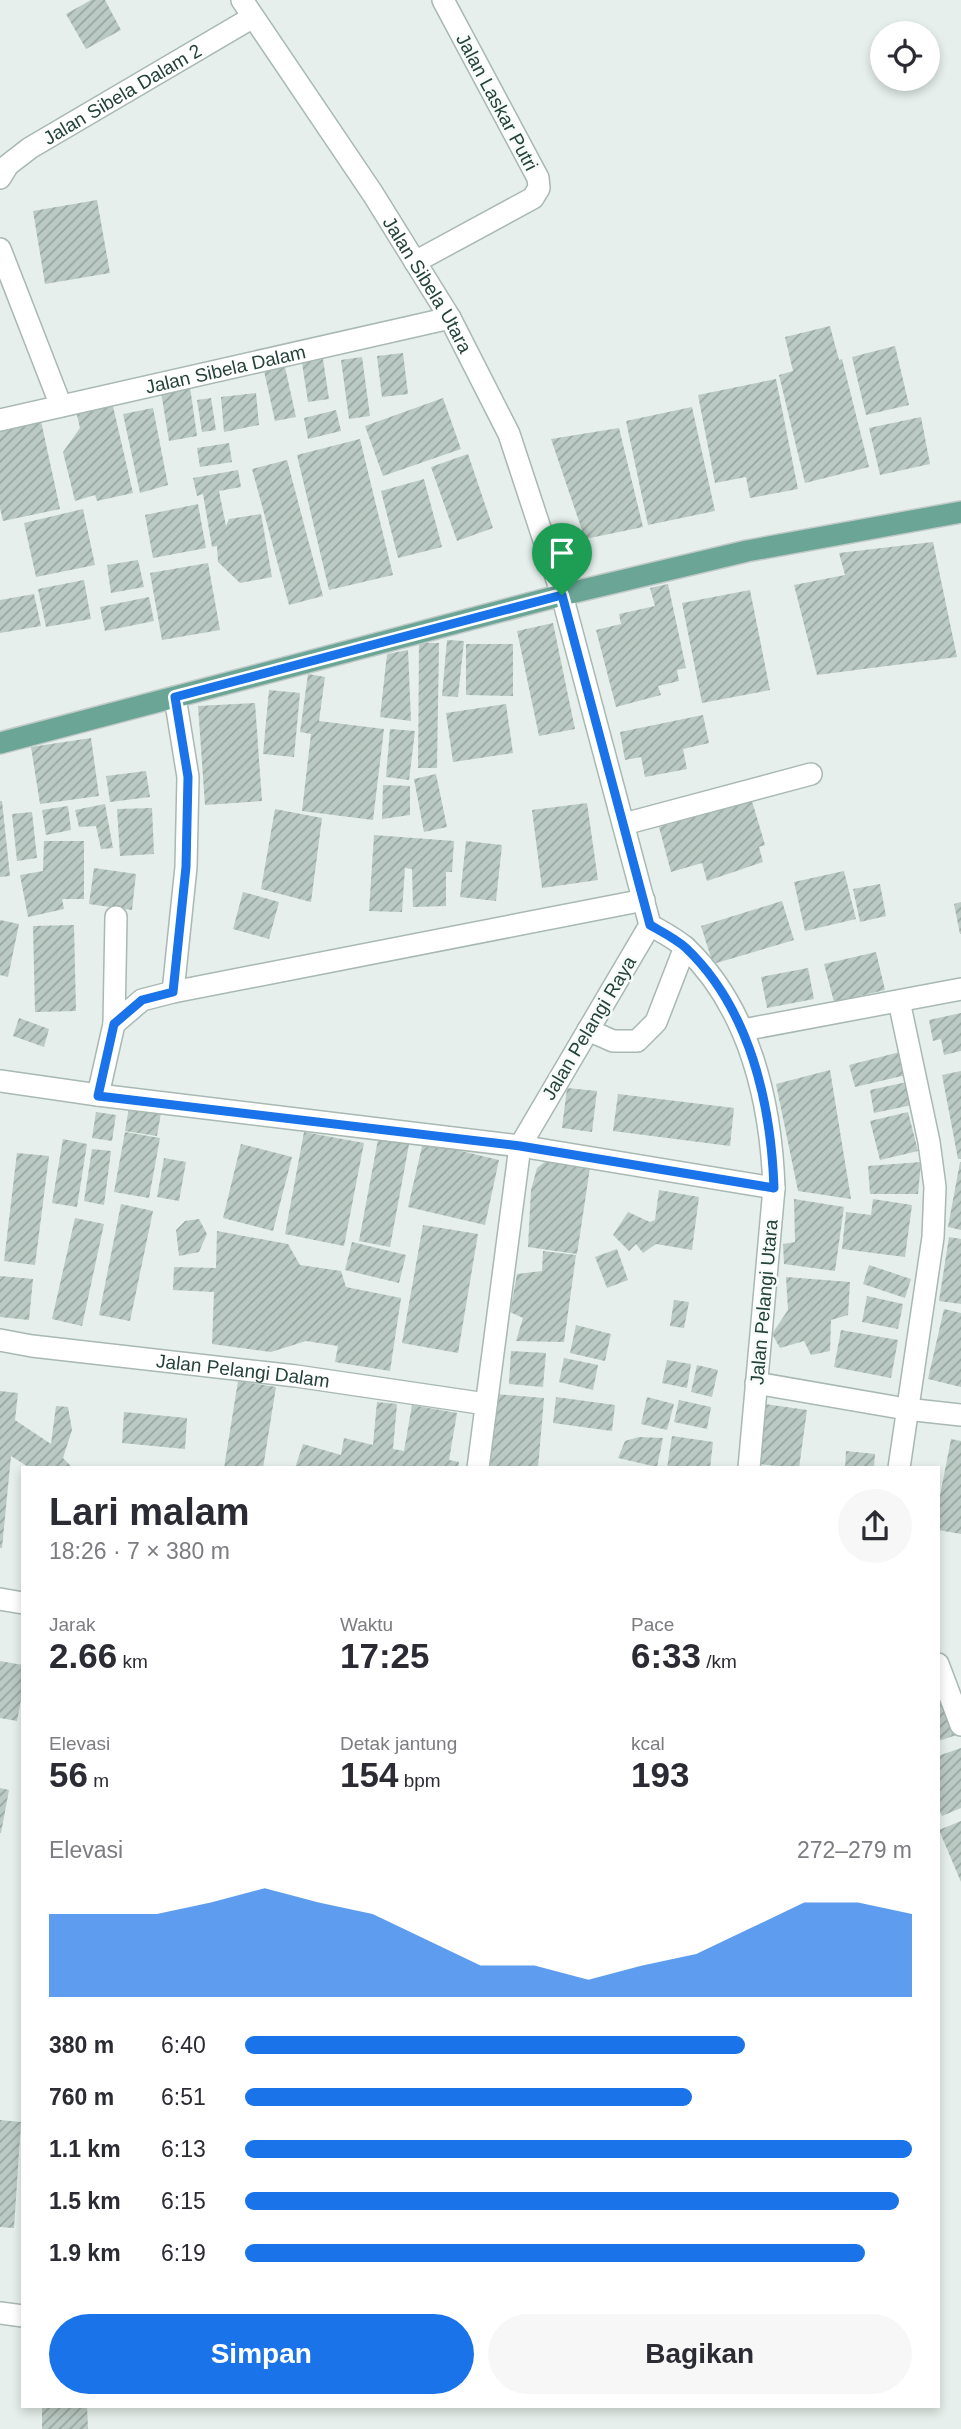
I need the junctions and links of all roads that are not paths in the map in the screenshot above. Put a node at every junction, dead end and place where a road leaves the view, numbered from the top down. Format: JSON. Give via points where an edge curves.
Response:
{"nodes":[{"id":1,"x":443,"y":0,"type":"edge"},
{"id":2,"x":249,"y":6,"type":"edge"},
{"id":3,"x":0,"y":178,"type":"edge"},
{"id":4,"x":0,"y":249,"type":"edge"},
{"id":5,"x":415,"y":262,"type":"junction"},
{"id":6,"x":450,"y":318,"type":"junction"},
{"id":7,"x":61,"y":406,"type":"junction"},
{"id":8,"x":0,"y":420,"type":"edge"},
{"id":9,"x":961,"y":512,"type":"edge"},
{"id":10,"x":562,"y":595,"type":"junction"},
{"id":11,"x":175,"y":697,"type":"junction"},
{"id":12,"x":0,"y":743,"type":"edge"},
{"id":13,"x":811,"y":774,"type":"dead end"},
{"id":14,"x":624,"y":824,"type":"junction"},
{"id":15,"x":643,"y":900,"type":"junction"},
{"id":16,"x":116,"y":917,"type":"dead end"},
{"id":17,"x":650,"y":925,"type":"junction"},
{"id":18,"x":685,"y":947,"type":"junction"},
{"id":19,"x":961,"y":989,"type":"edge"},
{"id":20,"x":173,"y":992,"type":"junction"},
{"id":21,"x":899,"y":1001,"type":"junction"},
{"id":22,"x":114,"y":1024,"type":"junction"},
{"id":23,"x":588,"y":1030,"type":"junction"},
{"id":24,"x":743,"y":1030,"type":"junction"},
{"id":25,"x":0,"y":1081,"type":"edge"},
{"id":26,"x":98,"y":1096,"type":"junction"},
{"id":27,"x":520,"y":1146,"type":"junction"},
{"id":28,"x":774,"y":1188,"type":"junction"},
{"id":29,"x":0,"y":1340,"type":"edge"},
{"id":30,"x":756,"y":1383,"type":"junction"},
{"id":31,"x":486,"y":1404,"type":"junction"},
{"id":32,"x":906,"y":1409,"type":"junction"},
{"id":33,"x":961,"y":1415,"type":"edge"},
{"id":34,"x":478,"y":1466,"type":"edge"},
{"id":35,"x":749,"y":1466,"type":"edge"},
{"id":36,"x":899,"y":1466,"type":"edge"},
{"id":37,"x":0,"y":1599,"type":"edge"},
{"id":38,"x":21,"y":1603,"type":"edge"},
{"id":39,"x":940,"y":1669,"type":"edge"},
{"id":40,"x":961,"y":1725,"type":"edge"},
{"id":41,"x":0,"y":2313,"type":"edge"},
{"id":42,"x":21,"y":2316,"type":"edge"}],
"edges":[{"from":1,"to":5,"type":"street","name":"Jalan Laskar Putri","via":[[538,178],[539,188],[533,198]]},
{"from":2,"to":3,"type":"street","name":"Jalan Sibela Dalam 2","via":[[30,148],[8,165]]},
{"from":2,"to":5,"type":"street","name":"Jalan Sibela Utara"},
{"from":4,"to":7,"type":"street"},
{"from":5,"to":6,"type":"street","name":"Jalan Sibela Utara"},
{"from":6,"to":7,"type":"street","name":"Jalan Sibela Dalam"},
{"from":6,"to":10,"type":"street","name":"Jalan Sibela Utara","via":[[509,434]]},
{"from":7,"to":8,"type":"street","name":"Jalan Sibela Dalam"},
{"from":9,"to":10,"type":"main road","via":[[747,551]]},
{"from":10,"to":11,"type":"main road"},
{"from":10,"to":14,"type":"street"},
{"from":11,"to":12,"type":"main road"},
{"from":11,"to":20,"type":"street","via":[[188,777],[186,867]]},
{"from":13,"to":14,"type":"street"},
{"from":14,"to":15,"type":"street"},
{"from":15,"to":17,"type":"street"},
{"from":15,"to":20,"type":"street"},
{"from":16,"to":22,"type":"street"},
{"from":17,"to":18,"type":"street","name":"Jalan Pelangi Utara"},
{"from":17,"to":23,"type":"street","name":"Jalan Pelangi Raya"},
{"from":18,"to":23,"type":"street","via":[[656,1022],[637,1041],[613,1041]]},
{"from":18,"to":24,"type":"street","name":"Jalan Pelangi Utara","via":[[718,984]]},
{"from":19,"to":21,"type":"street"},
{"from":20,"to":22,"type":"street","via":[[142,1000]]},
{"from":21,"to":24,"type":"street"},
{"from":21,"to":32,"type":"street","via":[[934,1187],[933,1237]]},
{"from":22,"to":26,"type":"street"},
{"from":23,"to":27,"type":"street","name":"Jalan Pelangi Raya"},
{"from":24,"to":28,"type":"street","name":"Jalan Pelangi Utara","via":[[764,1100]]},
{"from":25,"to":26,"type":"street"},
{"from":26,"to":27,"type":"street"},
{"from":27,"to":28,"type":"street"},
{"from":27,"to":31,"type":"street","name":"Jalan Pelangi Raya"},
{"from":28,"to":30,"type":"street","name":"Jalan Pelangi Utara"},
{"from":29,"to":31,"type":"street","name":"Jalan Pelangi Dalam"},
{"from":30,"to":32,"type":"street"},
{"from":30,"to":35,"type":"street","name":"Jalan Pelangi Utara"},
{"from":31,"to":34,"type":"street","name":"Jalan Pelangi Raya"},
{"from":32,"to":33,"type":"street"},
{"from":32,"to":36,"type":"street"},
{"from":37,"to":38,"type":"street"},
{"from":39,"to":40,"type":"street"},
{"from":41,"to":42,"type":"street"}]}
